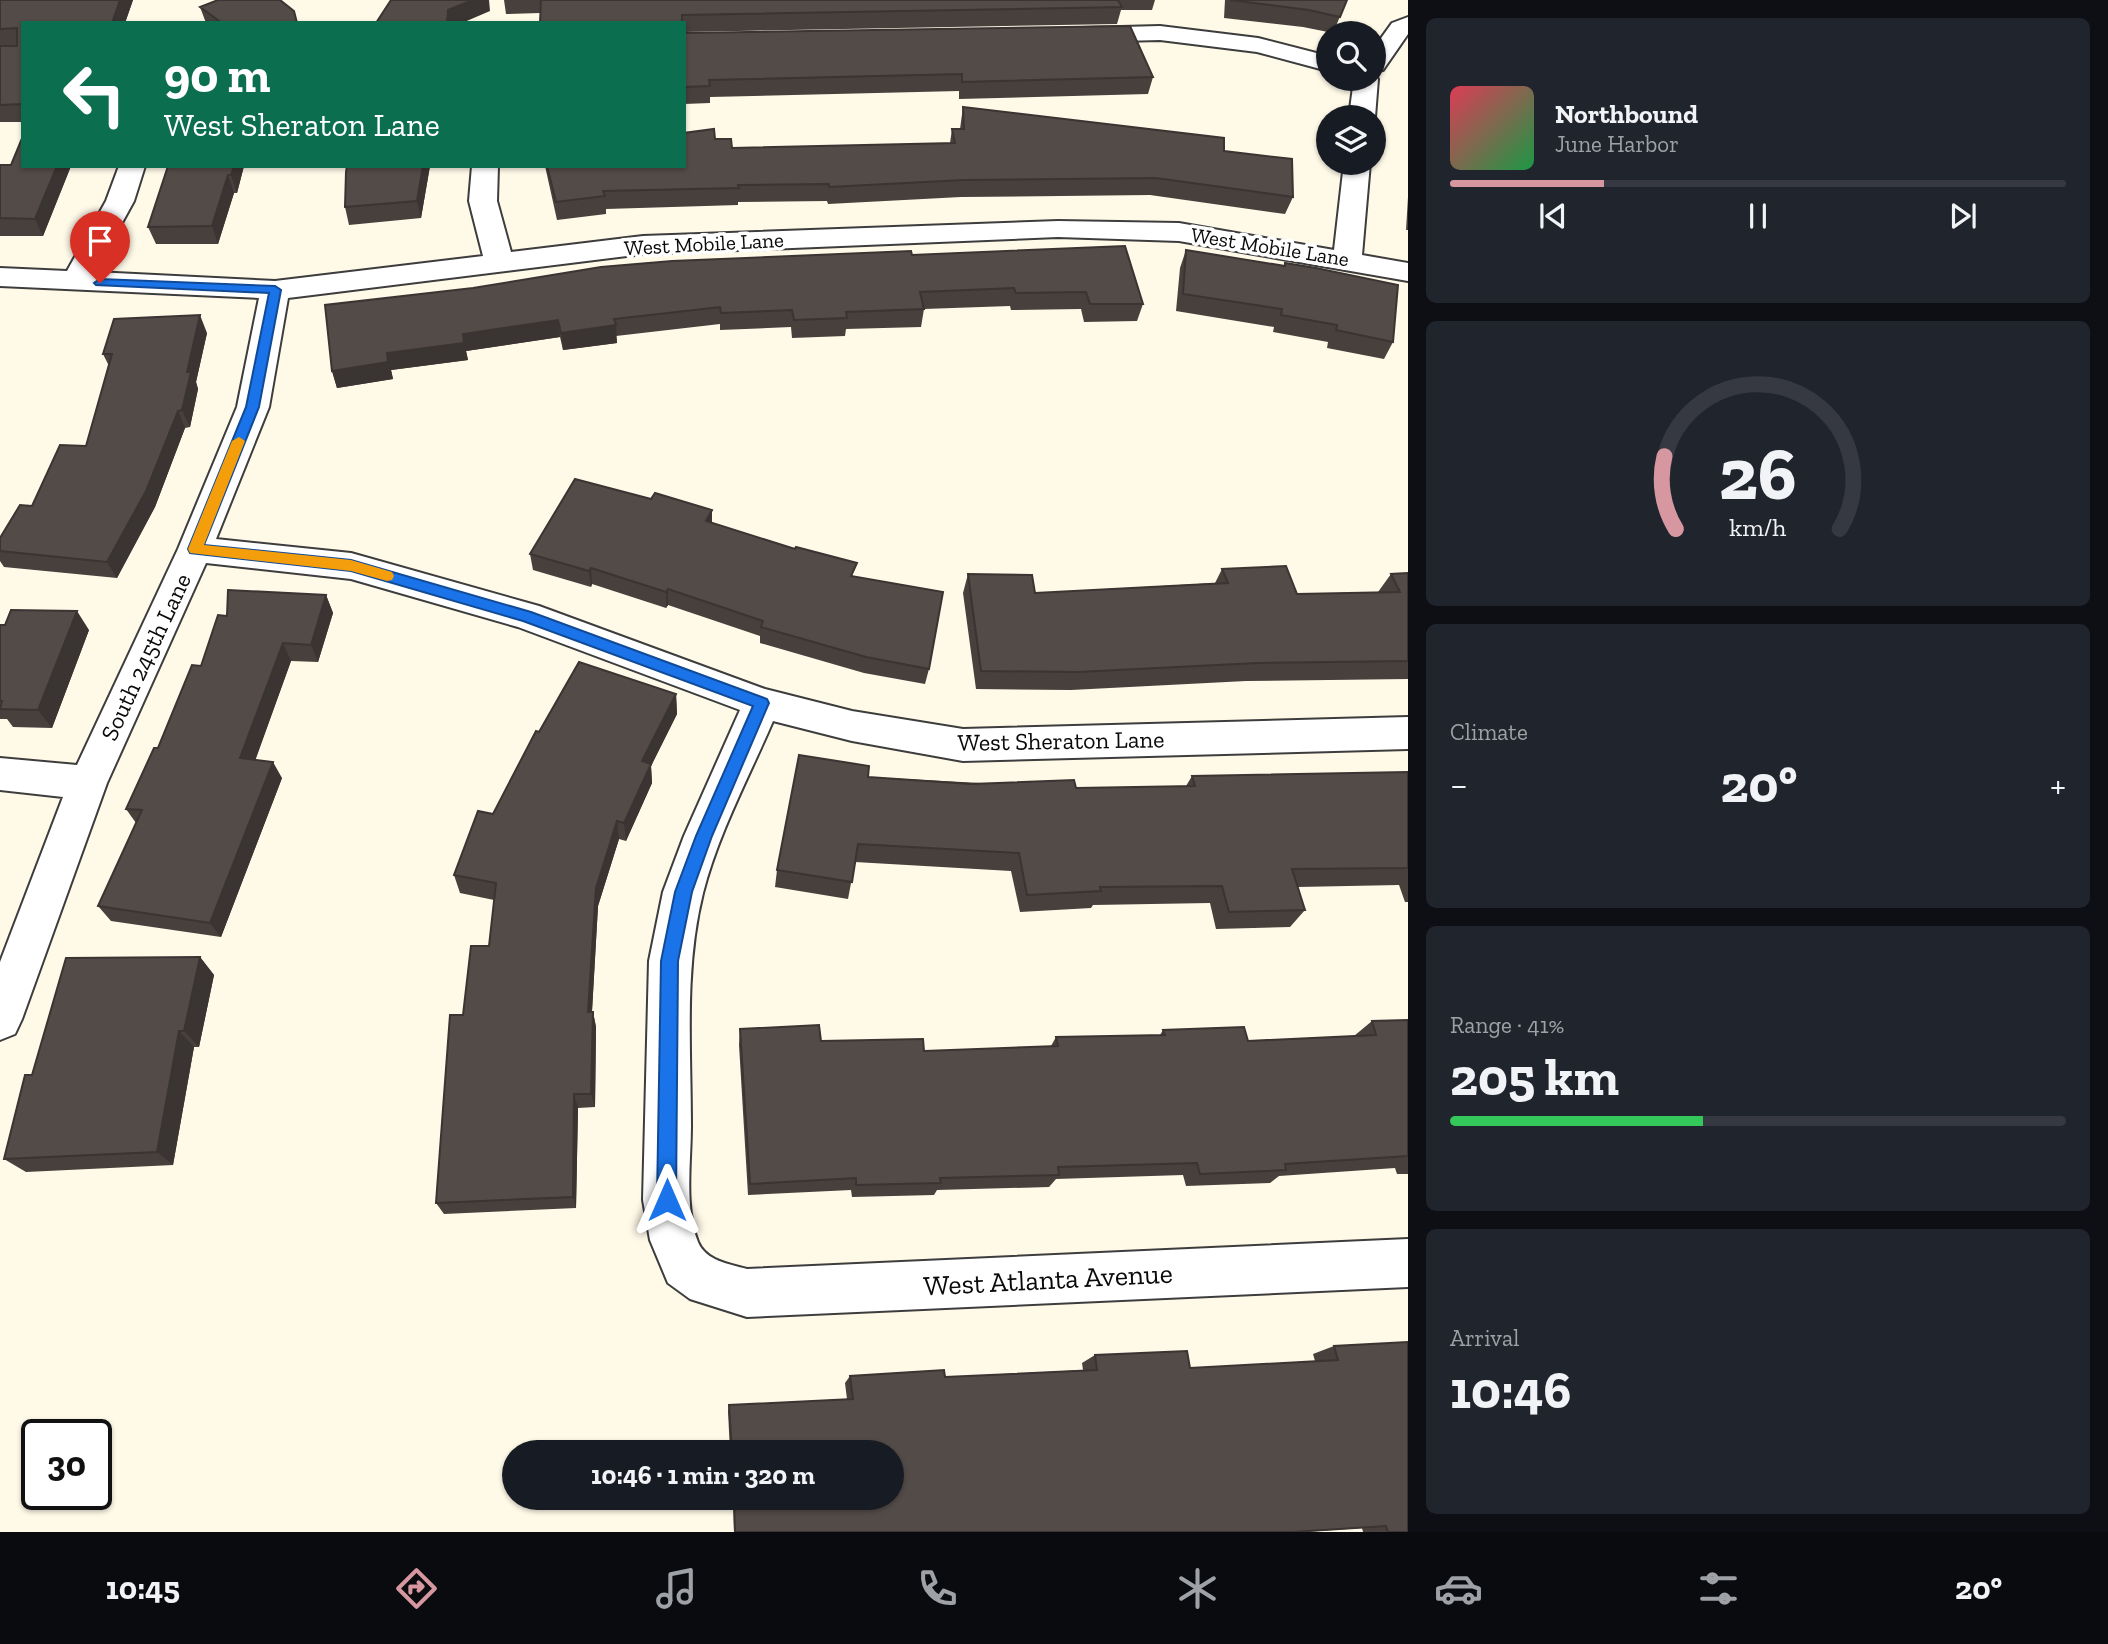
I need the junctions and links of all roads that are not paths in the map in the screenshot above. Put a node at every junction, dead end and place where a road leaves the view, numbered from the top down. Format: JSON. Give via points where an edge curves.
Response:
{"nodes":[{"id":1,"x":1408,"y":24,"type":"edge"},
{"id":2,"x":1062,"y":35,"type":"edge"},
{"id":3,"x":1386,"y":48,"type":"edge"},
{"id":4,"x":1316,"y":61,"type":"edge"},
{"id":5,"x":131,"y":168,"type":"edge"},
{"id":6,"x":485,"y":168,"type":"edge"},
{"id":7,"x":1356,"y":175,"type":"edge"},
{"id":8,"x":1347,"y":260,"type":"junction"},
{"id":9,"x":499,"y":262,"type":"junction"},
{"id":10,"x":1408,"y":272,"type":"edge"},
{"id":11,"x":0,"y":276,"type":"edge"},
{"id":12,"x":75,"y":282,"type":"junction"},
{"id":13,"x":275,"y":290,"type":"junction"},
{"id":14,"x":195,"y":549,"type":"junction"},
{"id":15,"x":762,"y":703,"type":"junction"},
{"id":16,"x":1408,"y":733,"type":"edge"},
{"id":17,"x":0,"y":774,"type":"edge"},
{"id":18,"x":88,"y":783,"type":"junction"},
{"id":19,"x":0,"y":1019,"type":"edge"},
{"id":20,"x":1408,"y":1263,"type":"edge"}],
"edges":[{"from":1,"to":3,"type":"street"},
{"from":2,"to":4,"type":"street","via":[[1160,33],[1258,45]]},
{"from":5,"to":12,"type":"street","via":[[120,201]]},
{"from":6,"to":9,"type":"street","via":[[483,201]]},
{"from":7,"to":8,"type":"street"},
{"from":8,"to":9,"type":"street","name":"West Mobile Lane","via":[[1179,232],[1058,229],[643,245]]},
{"from":8,"to":10,"type":"street","name":"West Mobile Lane"},
{"from":9,"to":13,"type":"street","name":"West Mobile Lane"},
{"from":11,"to":12,"type":"street","name":"West Mobile Lane"},
{"from":12,"to":13,"type":"street","name":"West Mobile Lane"},
{"from":13,"to":14,"type":"street","name":"South 245th Lane","via":[[253,407]]},
{"from":14,"to":15,"type":"street","name":"West Sheraton Lane","via":[[351,566],[526,616]]},
{"from":14,"to":18,"type":"street","name":"South 245th Lane"},
{"from":15,"to":16,"type":"street","name":"West Sheraton Lane","via":[[852,726],[962,746]]},
{"from":15,"to":20,"type":"street","name":"West Atlanta Avenue","via":[[683,892],[670,961],[667,1200],[671,1239],[691,1275],[747,1293]]},
{"from":17,"to":18,"type":"street"},
{"from":18,"to":19,"type":"street","name":"South 245th Lane"}]}
